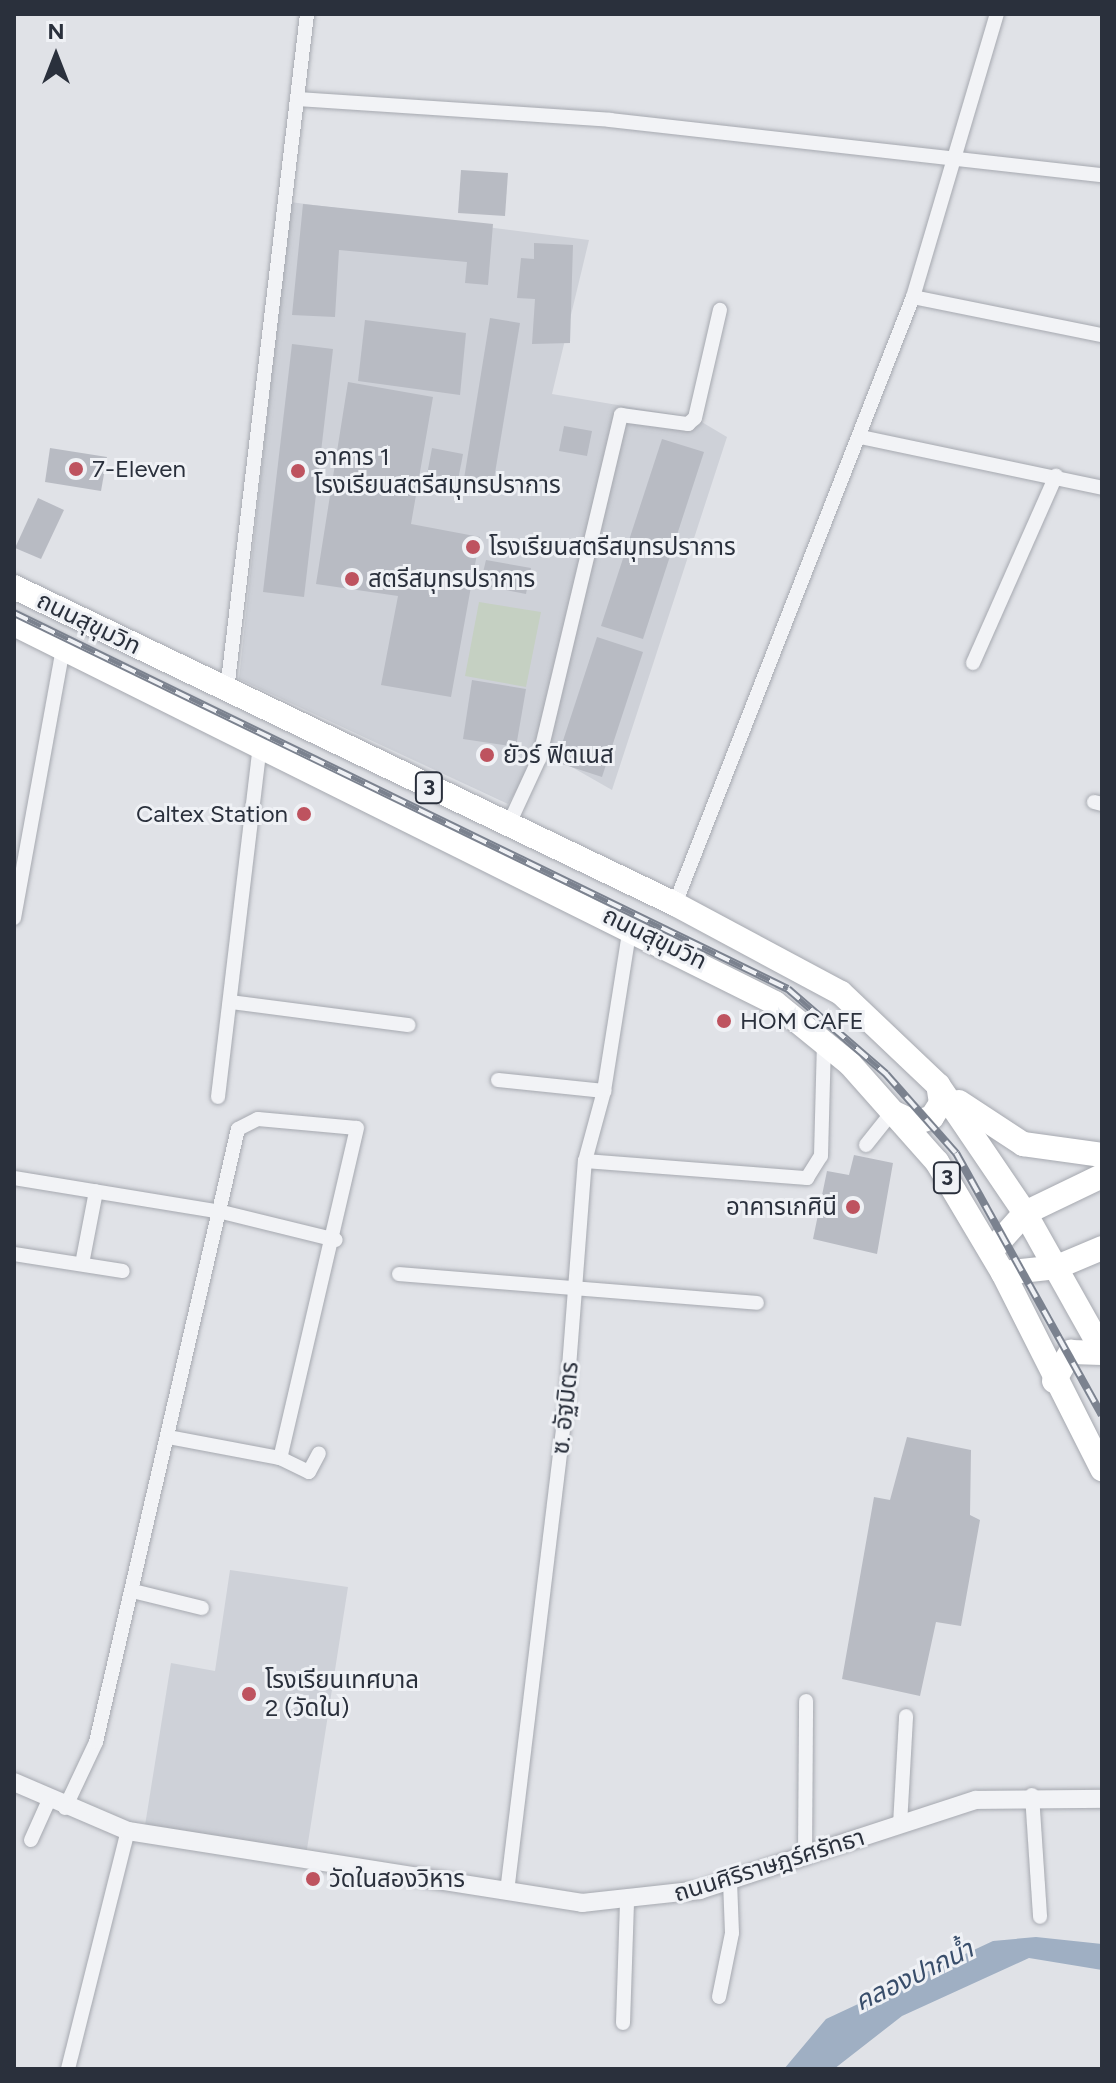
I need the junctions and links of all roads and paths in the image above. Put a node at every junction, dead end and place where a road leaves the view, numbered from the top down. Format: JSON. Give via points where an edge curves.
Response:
{"nodes":[{"id":1,"x":307,"y":14,"type":"edge"},
{"id":2,"x":997,"y":14,"type":"edge"},
{"id":3,"x":297,"y":99,"type":"junction"},
{"id":4,"x":957,"y":156,"type":"junction"},
{"id":5,"x":1102,"y":175,"type":"edge"},
{"id":6,"x":913,"y":297,"type":"junction"},
{"id":7,"x":720,"y":310,"type":"dead end"},
{"id":8,"x":1102,"y":335,"type":"edge"},
{"id":9,"x":861,"y":437,"type":"junction"},
{"id":10,"x":1056,"y":476,"type":"junction"},
{"id":11,"x":1102,"y":488,"type":"edge"},
{"id":12,"x":14,"y":587,"type":"edge"},
{"id":13,"x":14,"y":624,"type":"edge"},
{"id":14,"x":63,"y":648,"type":"junction"},
{"id":15,"x":973,"y":663,"type":"dead end"},
{"id":16,"x":227,"y":690,"type":"junction"},
{"id":17,"x":260,"y":745,"type":"junction"},
{"id":18,"x":508,"y":826,"type":"junction"},
{"id":19,"x":675,"y":904,"type":"junction"},
{"id":20,"x":14,"y":918,"type":"edge"},
{"id":21,"x":630,"y":925,"type":"junction"},
{"id":22,"x":231,"y":1002,"type":"junction"},
{"id":23,"x":409,"y":1025,"type":"dead end"},
{"id":24,"x":824,"y":1042,"type":"junction"},
{"id":25,"x":498,"y":1080,"type":"dead end"},
{"id":26,"x":938,"y":1085,"type":"junction"},
{"id":27,"x":604,"y":1091,"type":"junction"},
{"id":28,"x":218,"y":1097,"type":"dead end"},
{"id":29,"x":893,"y":1111,"type":"junction"},
{"id":30,"x":866,"y":1145,"type":"dead end"},
{"id":31,"x":1102,"y":1155,"type":"edge"},
{"id":32,"x":585,"y":1161,"type":"junction"},
{"id":33,"x":1102,"y":1176,"type":"edge"},
{"id":34,"x":14,"y":1178,"type":"edge"},
{"id":35,"x":96,"y":1191,"type":"junction"},
{"id":36,"x":222,"y":1212,"type":"junction"},
{"id":37,"x":1025,"y":1213,"type":"junction"},
{"id":38,"x":336,"y":1240,"type":"junction"},
{"id":39,"x":1102,"y":1248,"type":"edge"},
{"id":40,"x":991,"y":1251,"type":"junction"},
{"id":41,"x":14,"y":1254,"type":"edge"},
{"id":42,"x":82,"y":1264,"type":"junction"},
{"id":43,"x":1057,"y":1267,"type":"junction"},
{"id":44,"x":123,"y":1271,"type":"dead end"},
{"id":45,"x":1003,"y":1273,"type":"junction"},
{"id":46,"x":399,"y":1274,"type":"dead end"},
{"id":47,"x":578,"y":1286,"type":"junction"},
{"id":48,"x":757,"y":1303,"type":"dead end"},
{"id":49,"x":1102,"y":1352,"type":"edge"},
{"id":50,"x":1054,"y":1381,"type":"junction"},
{"id":51,"x":168,"y":1437,"type":"junction"},
{"id":52,"x":319,"y":1453,"type":"dead end"},
{"id":53,"x":280,"y":1458,"type":"junction"},
{"id":54,"x":1102,"y":1469,"type":"edge"},
{"id":55,"x":133,"y":1591,"type":"junction"},
{"id":56,"x":202,"y":1608,"type":"dead end"},
{"id":57,"x":806,"y":1701,"type":"dead end"},
{"id":58,"x":906,"y":1716,"type":"dead end"},
{"id":59,"x":14,"y":1782,"type":"edge"},
{"id":60,"x":1032,"y":1795,"type":"junction"},
{"id":61,"x":1102,"y":1799,"type":"edge"},
{"id":62,"x":57,"y":1804,"type":"junction"},
{"id":63,"x":900,"y":1825,"type":"junction"},
{"id":64,"x":128,"y":1831,"type":"junction"},
{"id":65,"x":31,"y":1840,"type":"dead end"},
{"id":66,"x":805,"y":1858,"type":"junction"},
{"id":67,"x":730,"y":1880,"type":"junction"},
{"id":68,"x":507,"y":1892,"type":"junction"},
{"id":69,"x":627,"y":1902,"type":"junction"},
{"id":70,"x":1040,"y":1917,"type":"dead end"},
{"id":71,"x":719,"y":1997,"type":"dead end"},
{"id":72,"x":623,"y":2023,"type":"dead end"},
{"id":73,"x":68,"y":2069,"type":"edge"}],
"edges":[{"from":1,"to":3,"type":"street"},
{"from":2,"to":4,"type":"street"},
{"from":3,"to":4,"type":"street","via":[[610,120]]},
{"from":3,"to":16,"type":"street"},
{"from":4,"to":5,"type":"street"},
{"from":4,"to":6,"type":"street"},
{"from":6,"to":8,"type":"street"},
{"from":6,"to":9,"type":"street"},
{"from":7,"to":18,"type":"street","via":[[695,418],[688,424],[621,415],[539,759]]},
{"from":9,"to":10,"type":"street"},
{"from":9,"to":19,"type":"street"},
{"from":10,"to":11,"type":"street"},
{"from":10,"to":15,"type":"street"},
{"from":12,"to":16,"type":"main road","name":"ถนนสุขุมวิท","number":"3"},
{"from":13,"to":14,"type":"main road","name":"ถนนสุขุมวิท","number":"3"},
{"from":14,"to":17,"type":"main road","name":"ถนนสุขุมวิท","number":"3"},
{"from":14,"to":20,"type":"street"},
{"from":16,"to":18,"type":"main road","name":"ถนนสุขุมวิท","number":"3"},
{"from":17,"to":21,"type":"main road","name":"ถนนสุขุมวิท","number":"3"},
{"from":17,"to":22,"type":"street"},
{"from":18,"to":19,"type":"main road","name":"ถนนสุขุมวิท","number":"3"},
{"from":19,"to":26,"type":"main road","name":"ถนนสุขุมวิท","number":"3","via":[[841,993]]},
{"from":21,"to":24,"type":"main road","name":"ถนนสุขุมวิท","number":"3","via":[[744,983]]},
{"from":21,"to":27,"type":"street","name":"ซ. อัฐมิตร"},
{"from":22,"to":23,"type":"street"},
{"from":22,"to":28,"type":"street"},
{"from":24,"to":29,"type":"main road","name":"ถนนสุขุมวิท","number":"3"},
{"from":24,"to":32,"type":"street","via":[[821,1156],[807,1178]]},
{"from":25,"to":27,"type":"street"},
{"from":26,"to":29,"type":"main road","via":[[941,1103],[932,1117],[906,1122]]},
{"from":26,"to":31,"type":"main road","via":[[1023,1144]]},
{"from":26,"to":37,"type":"main road","name":"ถนนสุขุมวิท","number":"3"},
{"from":27,"to":32,"type":"street","name":"ซ. อัฐมิตร"},
{"from":29,"to":30,"type":"street"},
{"from":29,"to":40,"type":"main road","name":"ถนนสุขุมวิท","number":"3","via":[[937,1162]]},
{"from":32,"to":47,"type":"street","name":"ซ. อัฐมิตร"},
{"from":33,"to":37,"type":"main road"},
{"from":34,"to":35,"type":"street"},
{"from":35,"to":36,"type":"street"},
{"from":35,"to":42,"type":"street"},
{"from":36,"to":38,"type":"street"},
{"from":36,"to":38,"type":"street","via":[[245,1120],[351,1125],[359,1135]]},
{"from":36,"to":51,"type":"street"},
{"from":37,"to":40,"type":"main road"},
{"from":37,"to":43,"type":"main road","name":"ถนนสุขุมวิท","number":"3"},
{"from":38,"to":53,"type":"street"},
{"from":39,"to":43,"type":"main road"},
{"from":40,"to":45,"type":"main road","name":"ถนนสุขุมวิท","number":"3"},
{"from":41,"to":42,"type":"street"},
{"from":42,"to":44,"type":"street"},
{"from":43,"to":45,"type":"main road"},
{"from":43,"to":49,"type":"main road","name":"ถนนสุขุมวิท","number":"3"},
{"from":45,"to":50,"type":"main road","name":"ถนนสุขุมวิท","number":"3"},
{"from":46,"to":47,"type":"street"},
{"from":47,"to":48,"type":"street"},
{"from":47,"to":68,"type":"street","name":"ซ. อัฐมิตร"},
{"from":49,"to":50,"type":"main road","via":[[1071,1352]]},
{"from":50,"to":54,"type":"main road","name":"ถนนสุขุมวิท","number":"3"},
{"from":51,"to":53,"type":"street"},
{"from":51,"to":55,"type":"street"},
{"from":52,"to":53,"type":"street","via":[[309,1472]]},
{"from":55,"to":56,"type":"street"},
{"from":55,"to":62,"type":"street","via":[[96,1742]]},
{"from":57,"to":66,"type":"street"},
{"from":58,"to":63,"type":"street"},
{"from":59,"to":62,"type":"street","name":"ถนนศิริราษฎร์ศรัทธา"},
{"from":60,"to":61,"type":"street","name":"ถนนศิริราษฎร์ศรัทธา"},
{"from":60,"to":63,"type":"street","name":"ถนนศิริราษฎร์ศรัทธา","via":[[976,1800]]},
{"from":60,"to":70,"type":"street"},
{"from":62,"to":64,"type":"street","name":"ถนนศิริราษฎร์ศรัทธา"},
{"from":62,"to":65,"type":"street"},
{"from":63,"to":66,"type":"street","name":"ถนนศิริราษฎร์ศรัทธา"},
{"from":64,"to":68,"type":"street","name":"ถนนศิริราษฎร์ศรัทธา"},
{"from":64,"to":73,"type":"street"},
{"from":66,"to":67,"type":"street","name":"ถนนศิริราษฎร์ศรัทธา"},
{"from":67,"to":69,"type":"street","name":"ถนนศิริราษฎร์ศรัทธา"},
{"from":67,"to":71,"type":"street","via":[[732,1933]]},
{"from":68,"to":69,"type":"street","name":"ถนนศิริราษฎร์ศรัทธา"},
{"from":69,"to":72,"type":"street"}]}
